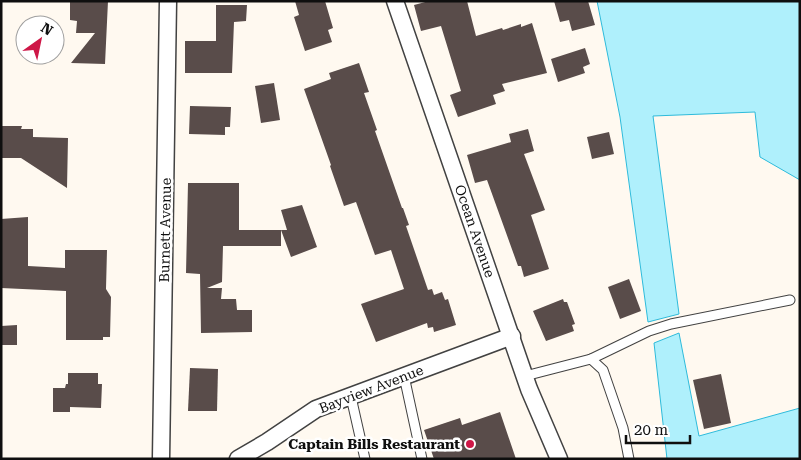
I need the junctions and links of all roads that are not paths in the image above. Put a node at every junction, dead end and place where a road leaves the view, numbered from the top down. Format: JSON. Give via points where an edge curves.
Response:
{"nodes":[{"id":1,"x":168,"y":1,"type":"edge"},
{"id":2,"x":395,"y":1,"type":"edge"},
{"id":3,"x":790,"y":300,"type":"dead end"},
{"id":4,"x":512,"y":336,"type":"junction"},
{"id":5,"x":591,"y":359,"type":"junction"},
{"id":6,"x":404,"y":376,"type":"junction"},
{"id":7,"x":525,"y":376,"type":"junction"},
{"id":8,"x":351,"y":397,"type":"junction"},
{"id":9,"x":161,"y":459,"type":"edge"},
{"id":10,"x":238,"y":459,"type":"edge"},
{"id":11,"x":365,"y":459,"type":"edge"},
{"id":12,"x":422,"y":459,"type":"edge"},
{"id":13,"x":559,"y":459,"type":"edge"},
{"id":14,"x":629,"y":459,"type":"edge"}],
"edges":[{"from":1,"to":9,"type":"street","name":"Burnett Avenue"},
{"from":2,"to":4,"type":"street","name":"Ocean Avenue"},
{"from":3,"to":5,"type":"lane","via":[[671,324]]},
{"from":4,"to":6,"type":"street","name":"Bayview Avenue"},
{"from":4,"to":7,"type":"street","name":"Ocean Avenue"},
{"from":5,"to":7,"type":"lane"},
{"from":5,"to":14,"type":"lane","via":[[603,370],[623,428]]},
{"from":6,"to":8,"type":"street","name":"Bayview Avenue"},
{"from":6,"to":12,"type":"lane"},
{"from":7,"to":13,"type":"street","name":"Ocean Avenue"},
{"from":8,"to":10,"type":"street","name":"Bayview Avenue","via":[[316,409]]},
{"from":8,"to":11,"type":"lane"}]}
